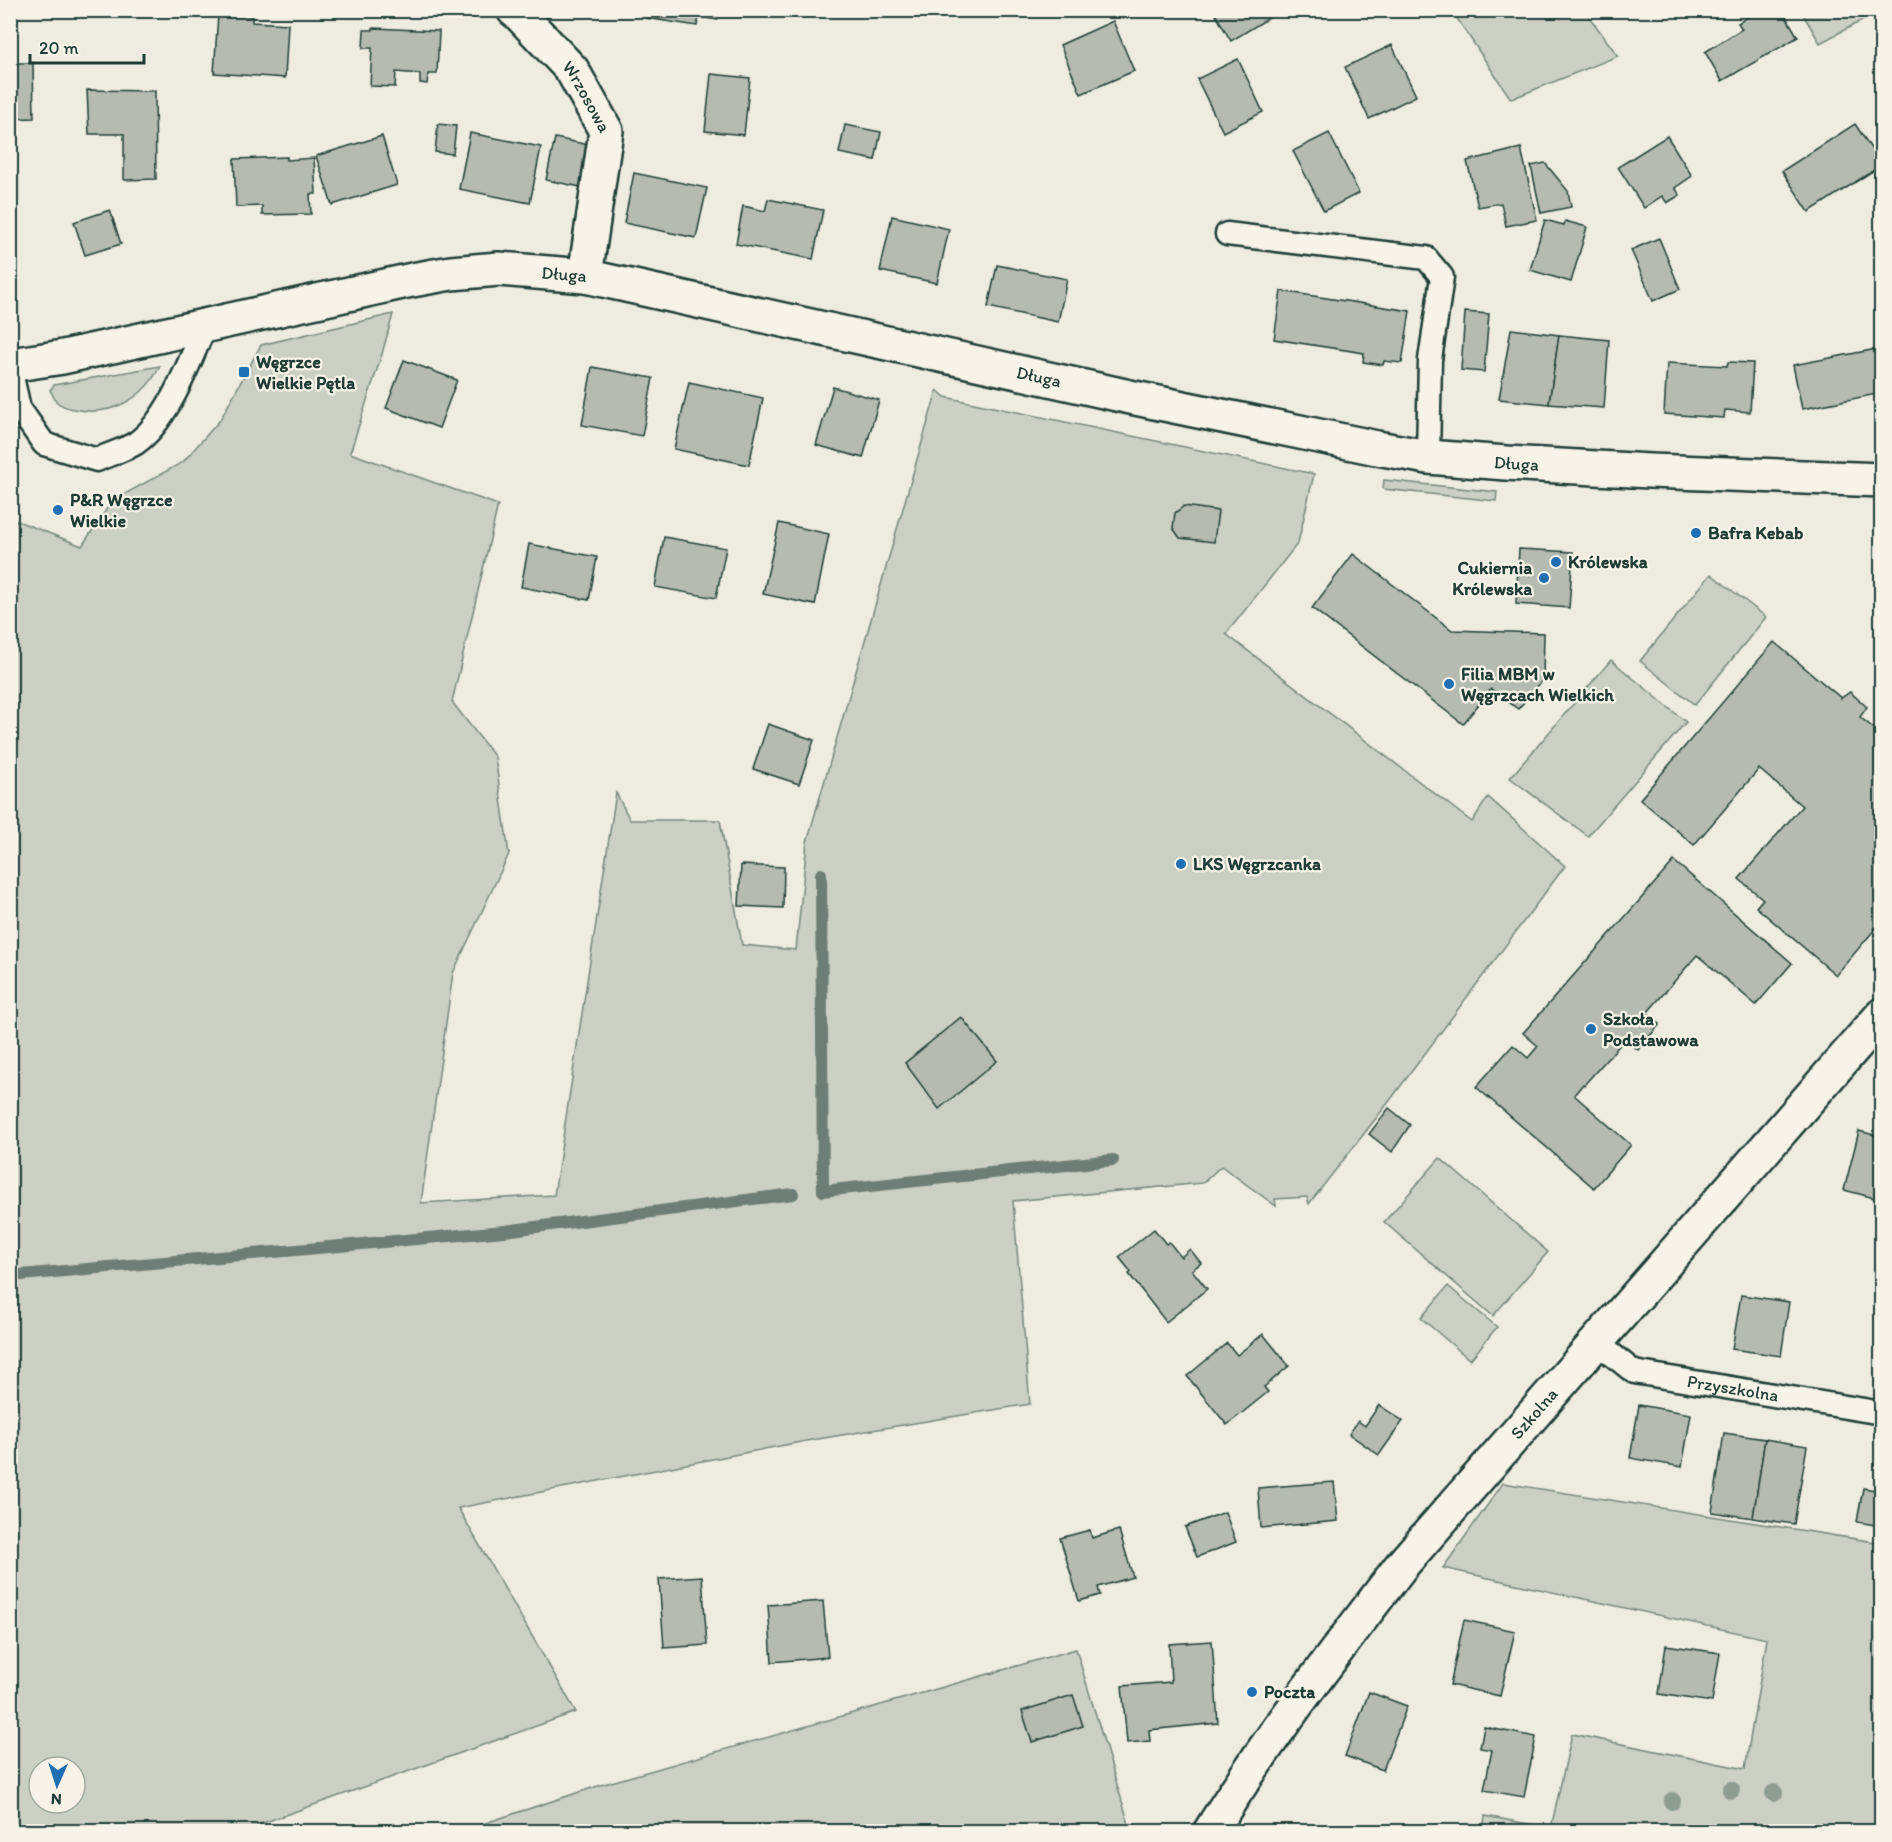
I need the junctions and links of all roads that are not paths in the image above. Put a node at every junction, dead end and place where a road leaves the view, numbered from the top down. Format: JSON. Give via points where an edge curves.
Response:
{"nodes":[{"id":1,"x":514,"y":10,"type":"edge"},
{"id":2,"x":1227,"y":234,"type":"dead end"},
{"id":3,"x":585,"y":276,"type":"junction"},
{"id":4,"x":205,"y":326,"type":"junction"},
{"id":5,"x":10,"y":367,"type":"edge"},
{"id":6,"x":1428,"y":457,"type":"junction"},
{"id":7,"x":1881,"y":480,"type":"edge"},
{"id":8,"x":1881,"y":1015,"type":"edge"},
{"id":9,"x":1595,"y":1341,"type":"junction"},
{"id":10,"x":1881,"y":1413,"type":"edge"},
{"id":11,"x":1210,"y":1832,"type":"edge"}],
"edges":[{"from":1,"to":3,"type":"street","name":"Wrzosowa","via":[[572,70],[606,131]]},
{"from":2,"to":6,"type":"lane","via":[[1426,258],[1442,277],[1430,360]]},
{"from":3,"to":4,"type":"street","name":"Długa","via":[[499,269],[451,273]]},
{"from":3,"to":6,"type":"street","name":"Długa","via":[[1130,397]]},
{"from":4,"to":5,"type":"street","name":"Długa"},
{"from":4,"to":5,"type":"lane","via":[[161,417],[136,443],[97,460],[44,444],[19,408]]},
{"from":6,"to":7,"type":"street","name":"Długa"},
{"from":8,"to":9,"type":"street","name":"Szkolna"},
{"from":9,"to":10,"type":"lane","name":"Przyszkolna","via":[[1634,1372]]},
{"from":9,"to":11,"type":"street","name":"Szkolna","via":[[1401,1566],[1244,1776]]}]}
